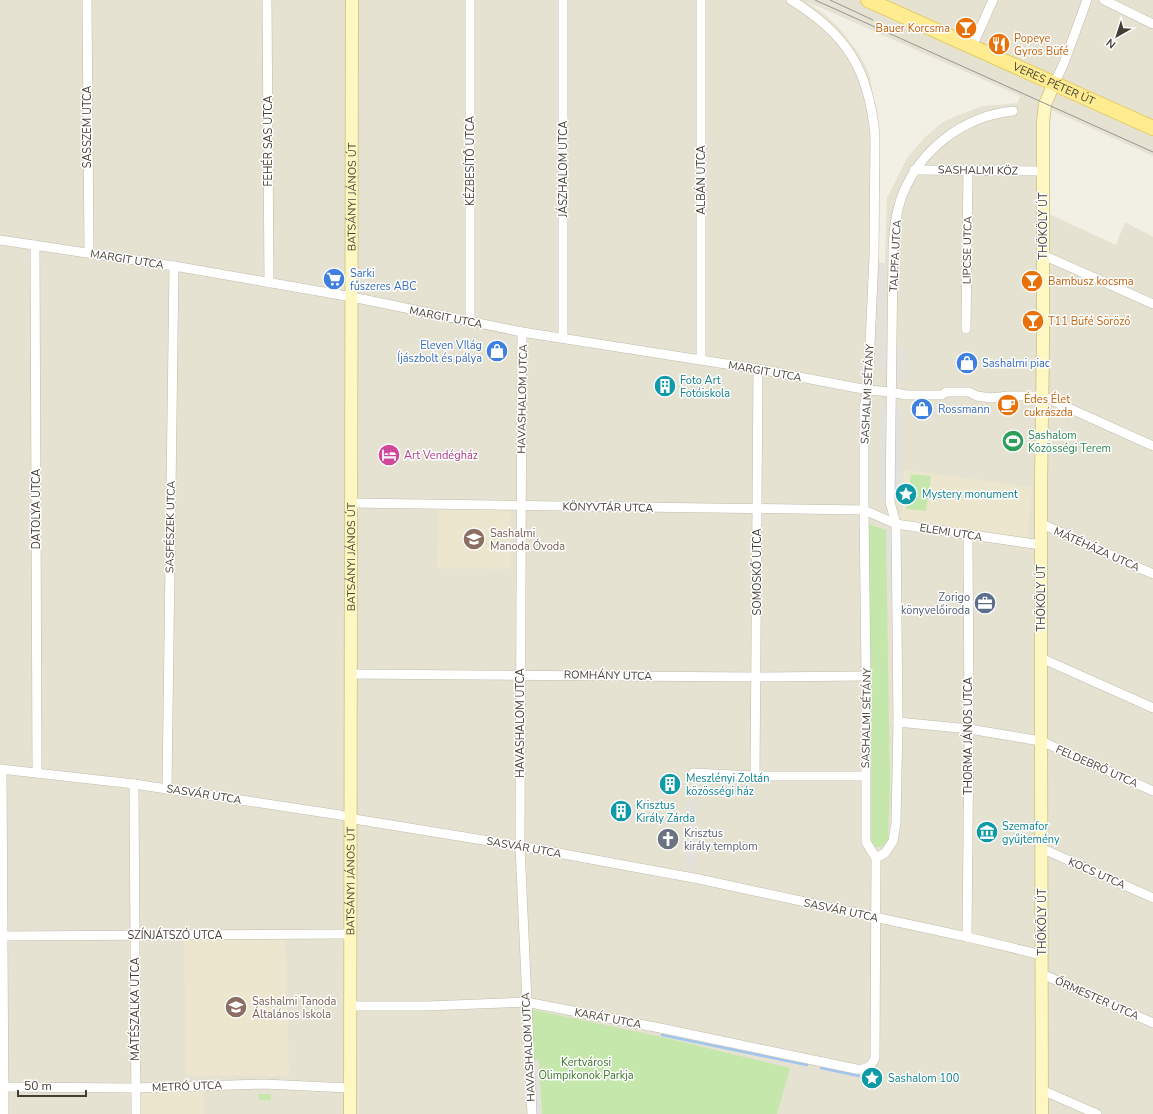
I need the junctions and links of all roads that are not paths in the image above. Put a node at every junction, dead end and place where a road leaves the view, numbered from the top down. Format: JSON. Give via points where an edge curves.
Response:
{"nodes":[{"id":1,"x":87,"y":0,"type":"edge"},
{"id":2,"x":267,"y":0,"type":"edge"},
{"id":3,"x":352,"y":0,"type":"edge"},
{"id":4,"x":470,"y":0,"type":"edge"},
{"id":5,"x":564,"y":0,"type":"edge"},
{"id":6,"x":701,"y":0,"type":"edge"},
{"id":7,"x":868,"y":0,"type":"edge"},
{"id":8,"x":992,"y":0,"type":"edge"},
{"id":9,"x":1087,"y":0,"type":"edge"},
{"id":10,"x":1104,"y":0,"type":"edge"},
{"id":11,"x":793,"y":2,"type":"edge"},
{"id":12,"x":1153,"y":24,"type":"edge"},
{"id":13,"x":972,"y":47,"type":"junction"},
{"id":14,"x":1054,"y":84,"type":"junction"},
{"id":15,"x":1013,"y":111,"type":"dead end"},
{"id":16,"x":1153,"y":128,"type":"edge"},
{"id":17,"x":914,"y":170,"type":"junction"},
{"id":18,"x":968,"y":170,"type":"junction"},
{"id":19,"x":1043,"y":171,"type":"junction"},
{"id":20,"x":0,"y":240,"type":"edge"},
{"id":21,"x":36,"y":245,"type":"junction"},
{"id":22,"x":88,"y":253,"type":"junction"},
{"id":23,"x":874,"y":255,"type":"junction"},
{"id":24,"x":1042,"y":255,"type":"junction"},
{"id":25,"x":893,"y":256,"type":"junction"},
{"id":26,"x":174,"y":266,"type":"junction"},
{"id":27,"x":269,"y":283,"type":"junction"},
{"id":28,"x":352,"y":297,"type":"junction"},
{"id":29,"x":1153,"y":304,"type":"edge"},
{"id":30,"x":470,"y":322,"type":"junction"},
{"id":31,"x":966,"y":329,"type":"dead end"},
{"id":32,"x":522,"y":332,"type":"junction"},
{"id":33,"x":563,"y":338,"type":"junction"},
{"id":34,"x":701,"y":360,"type":"junction"},
{"id":35,"x":758,"y":368,"type":"junction"},
{"id":36,"x":868,"y":390,"type":"junction"},
{"id":37,"x":891,"y":392,"type":"junction"},
{"id":38,"x":1042,"y":396,"type":"junction"},
{"id":39,"x":1153,"y":446,"type":"edge"},
{"id":40,"x":351,"y":503,"type":"junction"},
{"id":41,"x":521,"y":505,"type":"junction"},
{"id":42,"x":757,"y":509,"type":"junction"},
{"id":43,"x":864,"y":510,"type":"junction"},
{"id":44,"x":896,"y":524,"type":"junction"},
{"id":45,"x":1042,"y":524,"type":"junction"},
{"id":46,"x":968,"y":535,"type":"junction"},
{"id":47,"x":1041,"y":545,"type":"junction"},
{"id":48,"x":1153,"y":574,"type":"edge"},
{"id":49,"x":1041,"y":658,"type":"junction"},
{"id":50,"x":350,"y":674,"type":"junction"},
{"id":51,"x":520,"y":674,"type":"junction"},
{"id":52,"x":866,"y":676,"type":"junction"},
{"id":53,"x":756,"y":677,"type":"junction"},
{"id":54,"x":1153,"y":708,"type":"edge"},
{"id":55,"x":898,"y":722,"type":"junction"},
{"id":56,"x":968,"y":729,"type":"junction"},
{"id":57,"x":1041,"y":741,"type":"junction"},
{"id":58,"x":1,"y":769,"type":"edge"},
{"id":59,"x":37,"y":772,"type":"junction"},
{"id":60,"x":693,"y":773,"type":"dead end"},
{"id":61,"x":756,"y":776,"type":"junction"},
{"id":62,"x":865,"y":776,"type":"junction"},
{"id":63,"x":134,"y":784,"type":"junction"},
{"id":64,"x":167,"y":789,"type":"junction"},
{"id":65,"x":1153,"y":791,"type":"edge"},
{"id":66,"x":350,"y":818,"type":"junction"},
{"id":67,"x":520,"y":846,"type":"junction"},
{"id":68,"x":1041,"y":848,"type":"junction"},
{"id":69,"x":876,"y":858,"type":"junction"},
{"id":70,"x":1153,"y":898,"type":"edge"},
{"id":71,"x":877,"y":918,"type":"junction"},
{"id":72,"x":350,"y":934,"type":"junction"},
{"id":73,"x":135,"y":935,"type":"junction"},
{"id":74,"x":2,"y":936,"type":"edge"},
{"id":75,"x":967,"y":937,"type":"junction"},
{"id":76,"x":1042,"y":955,"type":"junction"},
{"id":77,"x":1042,"y":974,"type":"junction"},
{"id":78,"x":526,"y":1002,"type":"junction"},
{"id":79,"x":350,"y":1006,"type":"junction"},
{"id":80,"x":1153,"y":1023,"type":"edge"},
{"id":81,"x":863,"y":1070,"type":"joint"},
{"id":82,"x":2,"y":1087,"type":"edge"},
{"id":83,"x":135,"y":1088,"type":"junction"},
{"id":84,"x":350,"y":1088,"type":"junction"},
{"id":85,"x":1042,"y":1090,"type":"junction"},
{"id":86,"x":4,"y":1114,"type":"edge"},
{"id":87,"x":136,"y":1114,"type":"edge"},
{"id":88,"x":350,"y":1114,"type":"edge"},
{"id":89,"x":532,"y":1114,"type":"edge"},
{"id":90,"x":1042,"y":1114,"type":"edge"},
{"id":91,"x":1097,"y":1114,"type":"edge"}],
"edges":[{"from":1,"to":22,"type":"street","name":"SASSZEM UTCA"},
{"from":2,"to":27,"type":"street","name":"FEHÉR SAS UTCA"},
{"from":3,"to":28,"type":"street","name":"BATSÁNYI JÁNOS ÚT"},
{"from":4,"to":30,"type":"street","name":"KÉZBESÍTŐ UTCA"},
{"from":5,"to":33,"type":"street","name":"JÁSZHALOM UTCA"},
{"from":6,"to":34,"type":"street","name":"ALBÁN UTCA"},
{"from":7,"to":13,"type":"main road","name":"VERES PÉTER ÚT"},
{"from":8,"to":13,"type":"street"},
{"from":9,"to":14,"type":"street"},
{"from":10,"to":12,"type":"street"},
{"from":11,"to":23,"type":"street","name":"SASHALMI SÉTÁNY","via":[[821,21],[845,46],[867,87],[875,136]]},
{"from":13,"to":14,"type":"main road","name":"VERES PÉTER ÚT"},
{"from":14,"to":16,"type":"main road","name":"VERES PÉTER ÚT"},
{"from":14,"to":19,"type":"street","name":"THÖKÖLY ÚT","via":[[1044,110]]},
{"from":15,"to":17,"type":"street","name":"TALPFA UTCA","via":[[988,116],[953,132],[936,145]]},
{"from":17,"to":18,"type":"street","name":"SASHALMI KÖZ"},
{"from":17,"to":25,"type":"street","name":"TALPFA UTCA","via":[[901,197],[894,227]]},
{"from":18,"to":19,"type":"street","name":"SASHALMI KÖZ"},
{"from":18,"to":31,"type":"street","name":"LIPCSE UTCA"},
{"from":19,"to":24,"type":"street","name":"THÖKÖLY ÚT"},
{"from":20,"to":21,"type":"street","name":"MARGIT UTCA"},
{"from":21,"to":22,"type":"street","name":"MARGIT UTCA"},
{"from":21,"to":59,"type":"street","name":"DATOLYA UTCA"},
{"from":22,"to":26,"type":"street","name":"MARGIT UTCA"},
{"from":23,"to":25,"type":"street"},
{"from":23,"to":36,"type":"street","name":"SASHALMI SÉTÁNY"},
{"from":24,"to":29,"type":"street"},
{"from":24,"to":38,"type":"street","name":"THÖKÖLY ÚT"},
{"from":25,"to":37,"type":"street","name":"TALPFA UTCA"},
{"from":26,"to":27,"type":"street","name":"MARGIT UTCA"},
{"from":26,"to":64,"type":"street","name":"SASFÉSZEK UTCA"},
{"from":27,"to":28,"type":"street","name":"MARGIT UTCA"},
{"from":28,"to":30,"type":"street","name":"MARGIT UTCA"},
{"from":28,"to":40,"type":"street","name":"BATSÁNYI JÁNOS ÚT"},
{"from":30,"to":32,"type":"street","name":"MARGIT UTCA"},
{"from":32,"to":33,"type":"street","name":"MARGIT UTCA"},
{"from":32,"to":41,"type":"street","name":"HAVASHALOM UTCA"},
{"from":33,"to":34,"type":"street","name":"MARGIT UTCA"},
{"from":34,"to":35,"type":"street","name":"MARGIT UTCA"},
{"from":35,"to":36,"type":"street","name":"MARGIT UTCA"},
{"from":35,"to":42,"type":"street","name":"SOMOSKŐ UTCA"},
{"from":36,"to":37,"type":"street","name":"MARGIT UTCA"},
{"from":36,"to":43,"type":"street","name":"SASHALMI SÉTÁNY","via":[[864,407]]},
{"from":37,"to":38,"type":"street","name":"MARGIT UTCA","via":[[906,395],[942,395],[948,398]]},
{"from":37,"to":44,"type":"street","via":[[890,502]]},
{"from":38,"to":39,"type":"street"},
{"from":38,"to":45,"type":"street","name":"THÖKÖLY ÚT"},
{"from":40,"to":41,"type":"street","name":"KÖNYVTÁR UTCA"},
{"from":40,"to":50,"type":"street","name":"BATSÁNYI JÁNOS ÚT"},
{"from":41,"to":42,"type":"street","name":"KÖNYVTÁR UTCA"},
{"from":41,"to":51,"type":"street","name":"HAVASHALOM UTCA"},
{"from":42,"to":43,"type":"street","name":"KÖNYVTÁR UTCA"},
{"from":42,"to":53,"type":"street","name":"SOMOSKŐ UTCA"},
{"from":43,"to":44,"type":"street","name":"ELEMI UTCA"},
{"from":43,"to":52,"type":"street","name":"SASHALMI SÉTÁNY"},
{"from":44,"to":46,"type":"street","name":"ELEMI UTCA"},
{"from":44,"to":55,"type":"street"},
{"from":45,"to":47,"type":"street","name":"THÖKÖLY ÚT"},
{"from":45,"to":48,"type":"street","name":"MÁTÉHÁZA UTCA"},
{"from":46,"to":47,"type":"street","name":"ELEMI UTCA"},
{"from":46,"to":56,"type":"street","name":"THORMA JÁNOS UTCA"},
{"from":47,"to":49,"type":"street","name":"THÖKÖLY ÚT"},
{"from":49,"to":54,"type":"street"},
{"from":49,"to":57,"type":"street","name":"THÖKÖLY ÚT"},
{"from":50,"to":51,"type":"street","name":"ROMHÁNY UTCA"},
{"from":50,"to":66,"type":"street","name":"BATSÁNYI JÁNOS ÚT"},
{"from":51,"to":53,"type":"street","name":"ROMHÁNY UTCA"},
{"from":51,"to":67,"type":"street","name":"HAVASHALOM UTCA"},
{"from":52,"to":53,"type":"street","name":"ROMHÁNY UTCA"},
{"from":52,"to":62,"type":"street","name":"SASHALMI SÉTÁNY"},
{"from":53,"to":61,"type":"street","name":"SOMOSKŐ UTCA"},
{"from":55,"to":56,"type":"street","name":"FELDEBRŐ UTCA"},
{"from":55,"to":69,"type":"street","via":[[896,823],[893,842],[885,853]]},
{"from":56,"to":57,"type":"street","name":"FELDEBRŐ UTCA"},
{"from":56,"to":75,"type":"street","name":"THORMA JÁNOS UTCA"},
{"from":57,"to":65,"type":"street","name":"FELDEBRŐ UTCA"},
{"from":57,"to":68,"type":"street","name":"THÖKÖLY ÚT"},
{"from":58,"to":59,"type":"street","name":"SASVÁR UTCA"},
{"from":58,"to":74,"type":"street"},
{"from":59,"to":63,"type":"street","name":"SASVÁR UTCA"},
{"from":60,"to":61,"type":"street"},
{"from":61,"to":62,"type":"street"},
{"from":62,"to":69,"type":"street","name":"SASHALMI SÉTÁNY","via":[[866,842]]},
{"from":63,"to":64,"type":"street","name":"SASVÁR UTCA"},
{"from":63,"to":73,"type":"street","name":"MÁTÉSZALKA UTCA"},
{"from":64,"to":66,"type":"street","name":"SASVÁR UTCA"},
{"from":66,"to":67,"type":"street","name":"SASVÁR UTCA"},
{"from":66,"to":72,"type":"street","name":"BATSÁNYI JÁNOS ÚT"},
{"from":67,"to":71,"type":"street","name":"SASVÁR UTCA","via":[[699,879]]},
{"from":67,"to":78,"type":"street","name":"HAVASHALOM UTCA"},
{"from":68,"to":70,"type":"street","name":"KOCS UTCA"},
{"from":68,"to":76,"type":"street","name":"THÖKÖLY ÚT"},
{"from":69,"to":71,"type":"street","name":"SASHALMI SÉTÁNY"},
{"from":71,"to":75,"type":"street","name":"SASVÁR UTCA"},
{"from":71,"to":81,"type":"street","name":"SASHALMI SÉTÁNY","via":[[875,1058],[870,1066]]},
{"from":72,"to":73,"type":"street","name":"SZÍNJÁTSZÓ UTCA"},
{"from":72,"to":79,"type":"street","name":"BATSÁNYI JÁNOS ÚT"},
{"from":73,"to":74,"type":"street","name":"SZÍNJÁTSZÓ UTCA"},
{"from":73,"to":83,"type":"street","name":"MÁTÉSZALKA UTCA"},
{"from":74,"to":82,"type":"street"},
{"from":75,"to":76,"type":"street","name":"SASVÁR UTCA"},
{"from":76,"to":77,"type":"street","name":"THÖKÖLY ÚT"},
{"from":77,"to":80,"type":"street","name":"ŐRMESTER UTCA"},
{"from":77,"to":85,"type":"street","name":"THÖKÖLY ÚT"},
{"from":78,"to":79,"type":"street","name":"KARÁT UTCA"},
{"from":78,"to":81,"type":"street","name":"KARÁT UTCA"},
{"from":78,"to":89,"type":"street","name":"HAVASHALOM UTCA"},
{"from":79,"to":84,"type":"street","name":"BATSÁNYI JÁNOS ÚT"},
{"from":82,"to":83,"type":"street","name":"METRÓ UTCA"},
{"from":82,"to":86,"type":"street"},
{"from":83,"to":84,"type":"street","name":"METRÓ UTCA","via":[[263,1084]]},
{"from":83,"to":87,"type":"street","name":"MÁTÉSZALKA UTCA"},
{"from":84,"to":88,"type":"street","name":"BATSÁNYI JÁNOS ÚT"},
{"from":85,"to":90,"type":"street","name":"THÖKÖLY ÚT"},
{"from":85,"to":91,"type":"street"}]}
